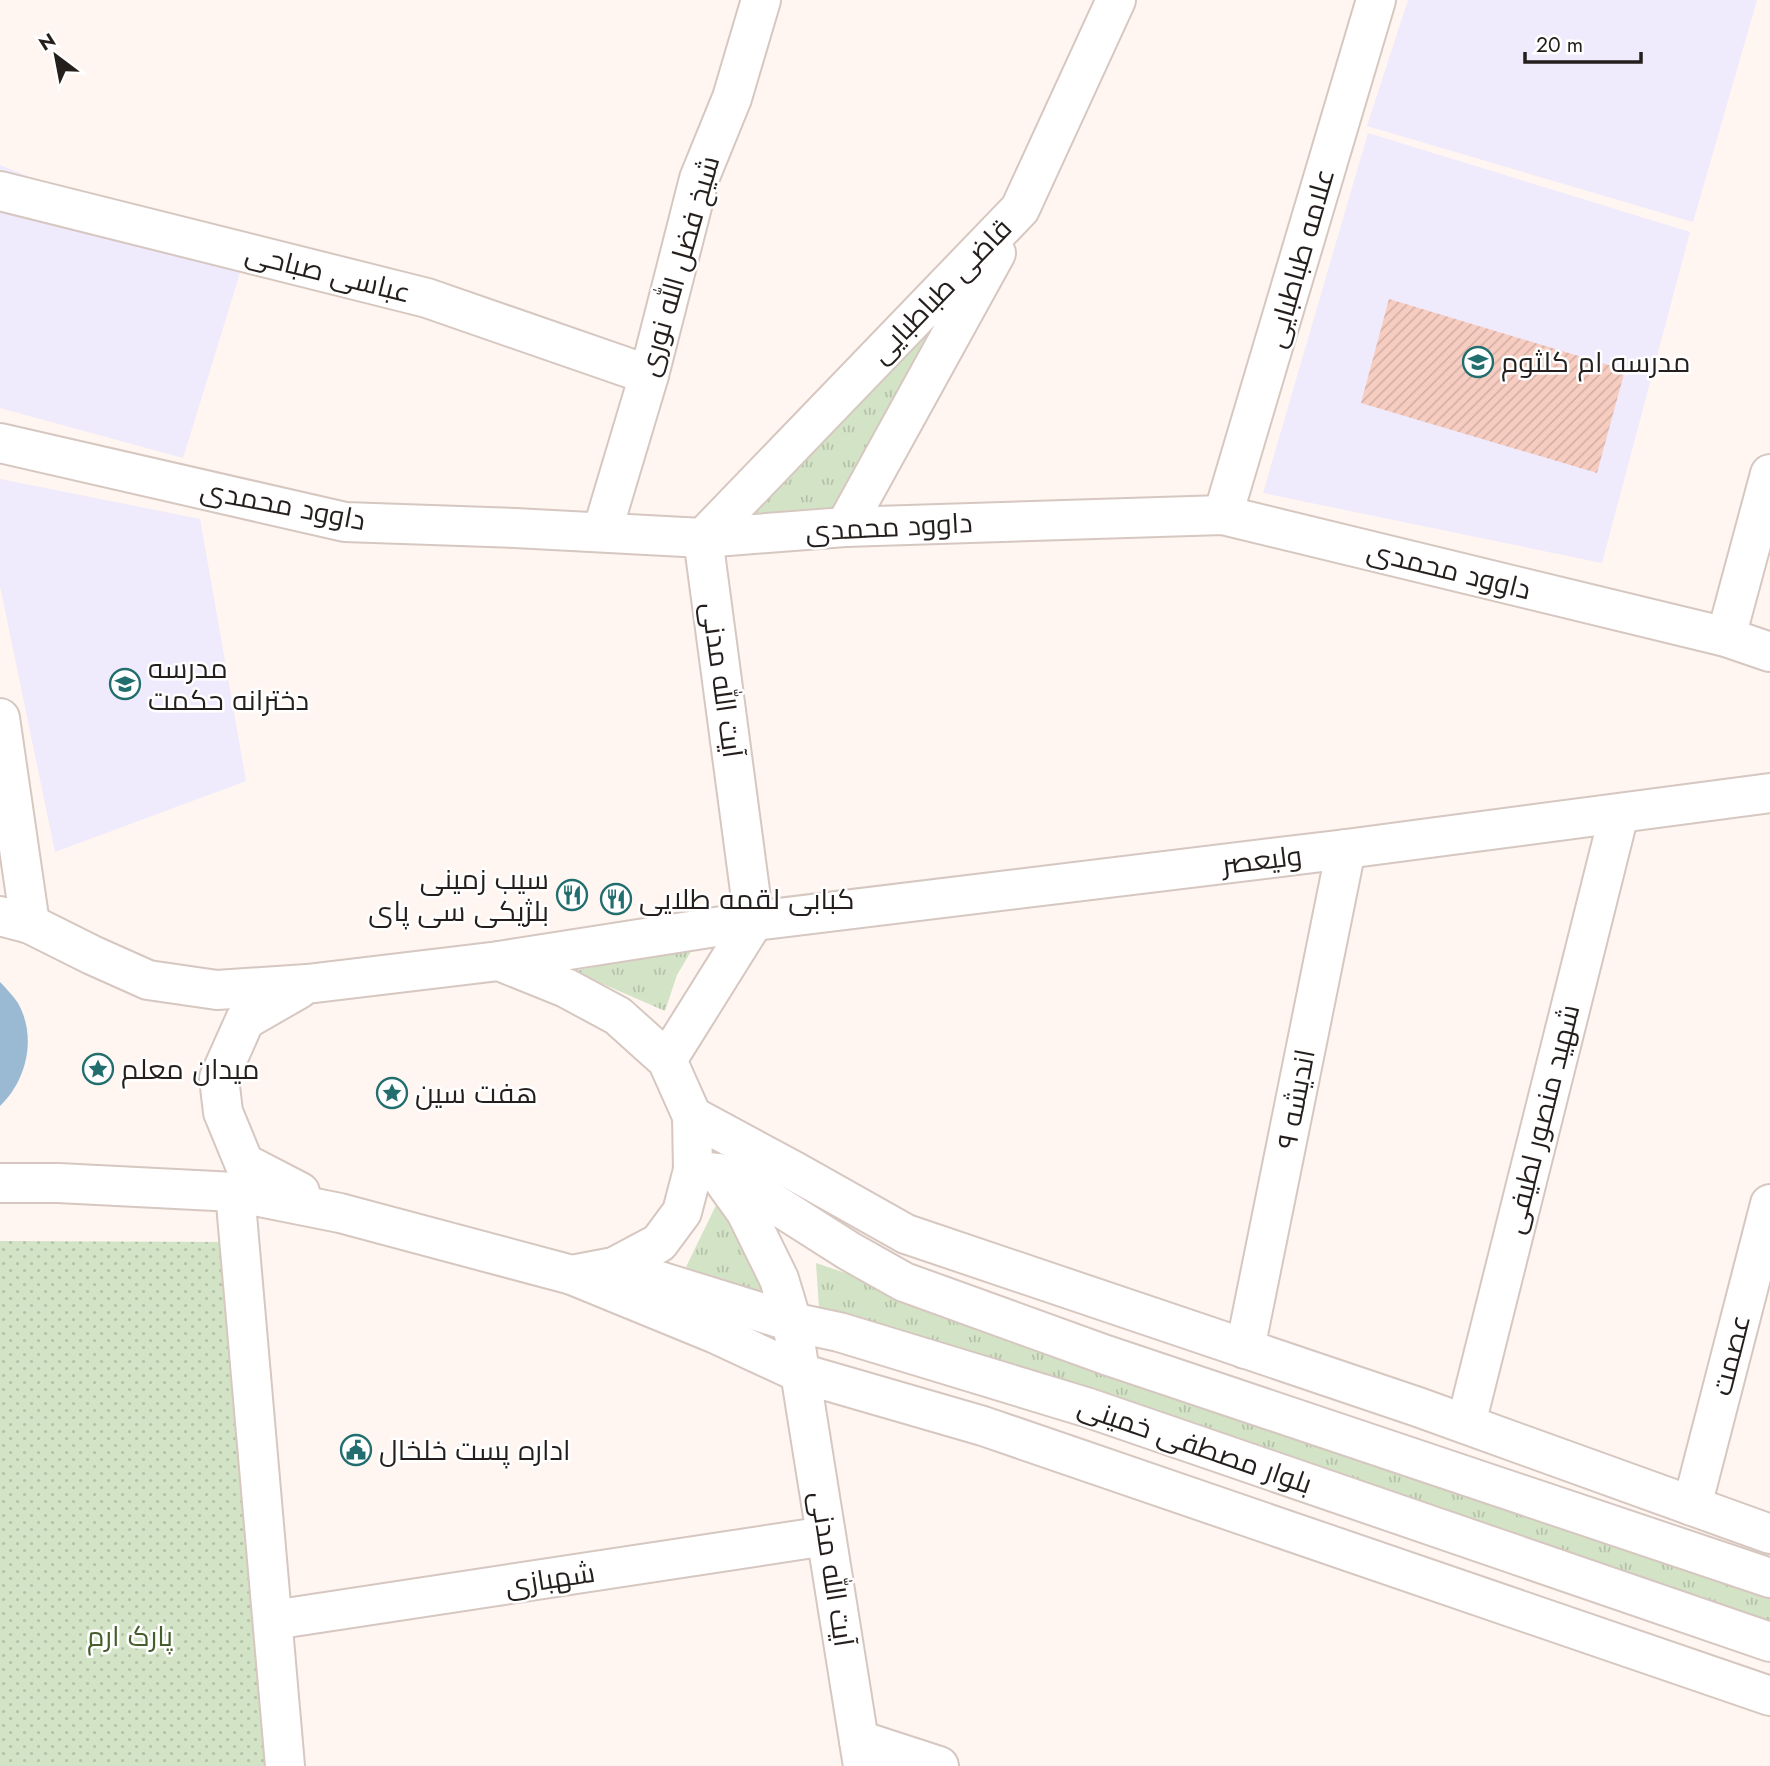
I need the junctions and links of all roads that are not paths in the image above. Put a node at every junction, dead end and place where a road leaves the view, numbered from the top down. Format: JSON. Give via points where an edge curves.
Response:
{"nodes":[{"id":1,"x":761,"y":0,"type":"edge"},
{"id":2,"x":1116,"y":0,"type":"edge"},
{"id":3,"x":1376,"y":0,"type":"edge"},
{"id":4,"x":0,"y":191,"type":"edge"},
{"id":5,"x":1020,"y":209,"type":"junction"},
{"id":6,"x":649,"y":375,"type":"junction"},
{"id":7,"x":0,"y":443,"type":"edge"},
{"id":8,"x":1770,"y":474,"type":"edge"},
{"id":9,"x":1223,"y":515,"type":"junction"},
{"id":10,"x":845,"y":527,"type":"junction"},
{"id":11,"x":603,"y":528,"type":"junction"},
{"id":12,"x":703,"y":538,"type":"junction"},
{"id":13,"x":1726,"y":637,"type":"junction"},
{"id":14,"x":1770,"y":652,"type":"edge"},
{"id":15,"x":0,"y":718,"type":"edge"},
{"id":16,"x":1770,"y":793,"type":"edge"},
{"id":17,"x":1619,"y":814,"type":"junction"},
{"id":18,"x":1346,"y":849,"type":"junction"},
{"id":19,"x":15,"y":919,"type":"edge"},
{"id":20,"x":754,"y":921,"type":"junction"},
{"id":21,"x":499,"y":961,"type":"junction"},
{"id":22,"x":307,"y":984,"type":"junction"},
{"id":23,"x":667,"y":1060,"type":"junction"},
{"id":24,"x":692,"y":1116,"type":"junction"},
{"id":25,"x":706,"y":1171,"type":"junction"},
{"id":26,"x":0,"y":1183,"type":"edge"},
{"id":27,"x":235,"y":1192,"type":"junction"},
{"id":28,"x":1770,"y":1204,"type":"edge"},
{"id":29,"x":340,"y":1213,"type":"junction"},
{"id":30,"x":614,"y":1267,"type":"junction"},
{"id":31,"x":572,"y":1275,"type":"junction"},
{"id":32,"x":792,"y":1322,"type":"junction"},
{"id":33,"x":1245,"y":1349,"type":"junction"},
{"id":34,"x":800,"y":1373,"type":"junction"},
{"id":35,"x":1466,"y":1424,"type":"junction"},
{"id":36,"x":1692,"y":1506,"type":"junction"},
{"id":37,"x":1770,"y":1534,"type":"edge"},
{"id":38,"x":826,"y":1536,"type":"junction"},
{"id":39,"x":1770,"y":1578,"type":"edge"},
{"id":40,"x":273,"y":1620,"type":"junction"},
{"id":41,"x":1770,"y":1642,"type":"edge"},
{"id":42,"x":1770,"y":1696,"type":"edge"},
{"id":43,"x":861,"y":1753,"type":"edge"},
{"id":44,"x":285,"y":1766,"type":"edge"},
{"id":45,"x":939,"y":1766,"type":"edge"}],
"edges":[{"from":1,"to":6,"type":"street","name":"شیخ فضل الله نوری","via":[[732,98],[699,179]]},
{"from":2,"to":5,"type":"street","name":"قاضی طباطبایی"},
{"from":3,"to":9,"type":"street","name":"علامه طباطبایی"},
{"from":4,"to":6,"type":"street","name":"عباسی صباحی","via":[[427,298]]},
{"from":5,"to":10,"type":"street"},
{"from":5,"to":12,"type":"street","name":"قاضی طباطبایی"},
{"from":6,"to":11,"type":"street","name":"شیخ فضل الله نوری"},
{"from":7,"to":11,"type":"street","name":"داوود محمدی","via":[[345,522]]},
{"from":8,"to":13,"type":"street"},
{"from":9,"to":10,"type":"street","name":"داوود محمدی"},
{"from":9,"to":13,"type":"street","name":"داوود محمدی"},
{"from":10,"to":12,"type":"street","name":"داوود محمدی"},
{"from":11,"to":12,"type":"street","name":"داوود محمدی"},
{"from":12,"to":20,"type":"street","name":"آیت الله مدنی"},
{"from":13,"to":14,"type":"street","name":"داوود محمدی"},
{"from":15,"to":19,"type":"street"},
{"from":16,"to":17,"type":"street","name":"ولیعصر"},
{"from":17,"to":18,"type":"street","name":"ولیعصر"},
{"from":17,"to":35,"type":"street","name":"شهید منصور لطیفی"},
{"from":18,"to":20,"type":"street","name":"ولیعصر"},
{"from":18,"to":33,"type":"street","name":"اندیشه ۹"},
{"from":19,"to":22,"type":"street","via":[[148,980],[217,990]]},
{"from":20,"to":21,"type":"street","name":"ولیعصر"},
{"from":20,"to":23,"type":"street"},
{"from":21,"to":22,"type":"street"},
{"from":21,"to":23,"type":"street","via":[[566,988],[618,1016]]},
{"from":22,"to":29,"type":"street","via":[[246,1020],[219,1078],[223,1112],[244,1163]]},
{"from":23,"to":24,"type":"street"},
{"from":24,"to":25,"type":"street"},
{"from":24,"to":33,"type":"street","via":[[906,1234]]},
{"from":25,"to":30,"type":"street","via":[[659,1243]]},
{"from":25,"to":32,"type":"street","name":"آیت‌ الله مدنی","via":[[746,1212],[779,1279]]},
{"from":25,"to":39,"type":"street","name":"بلوار مصطفی خمینی","via":[[752,1190],[904,1282]]},
{"from":26,"to":27,"type":"street"},
{"from":27,"to":29,"type":"street"},
{"from":27,"to":40,"type":"street"},
{"from":28,"to":36,"type":"street","name":"عصمت"},
{"from":29,"to":31,"type":"street"},
{"from":30,"to":31,"type":"street"},
{"from":30,"to":32,"type":"street","name":"بلوار مصطفی خمینی"},
{"from":31,"to":34,"type":"street"},
{"from":32,"to":34,"type":"street","name":"آیت‌ الله مدنی"},
{"from":32,"to":41,"type":"street","name":"بلوار مصطفی خمینی","via":[[1089,1408]]},
{"from":33,"to":35,"type":"street"},
{"from":34,"to":38,"type":"street","name":"آیت‌ الله مدنی"},
{"from":34,"to":42,"type":"street","via":[[984,1426]]},
{"from":35,"to":36,"type":"street"},
{"from":36,"to":37,"type":"street"},
{"from":38,"to":40,"type":"street","name":"شهبازی"},
{"from":38,"to":43,"type":"street","name":"آیت‌ الله مدنی"},
{"from":40,"to":44,"type":"street"},
{"from":43,"to":45,"type":"street"}]}
